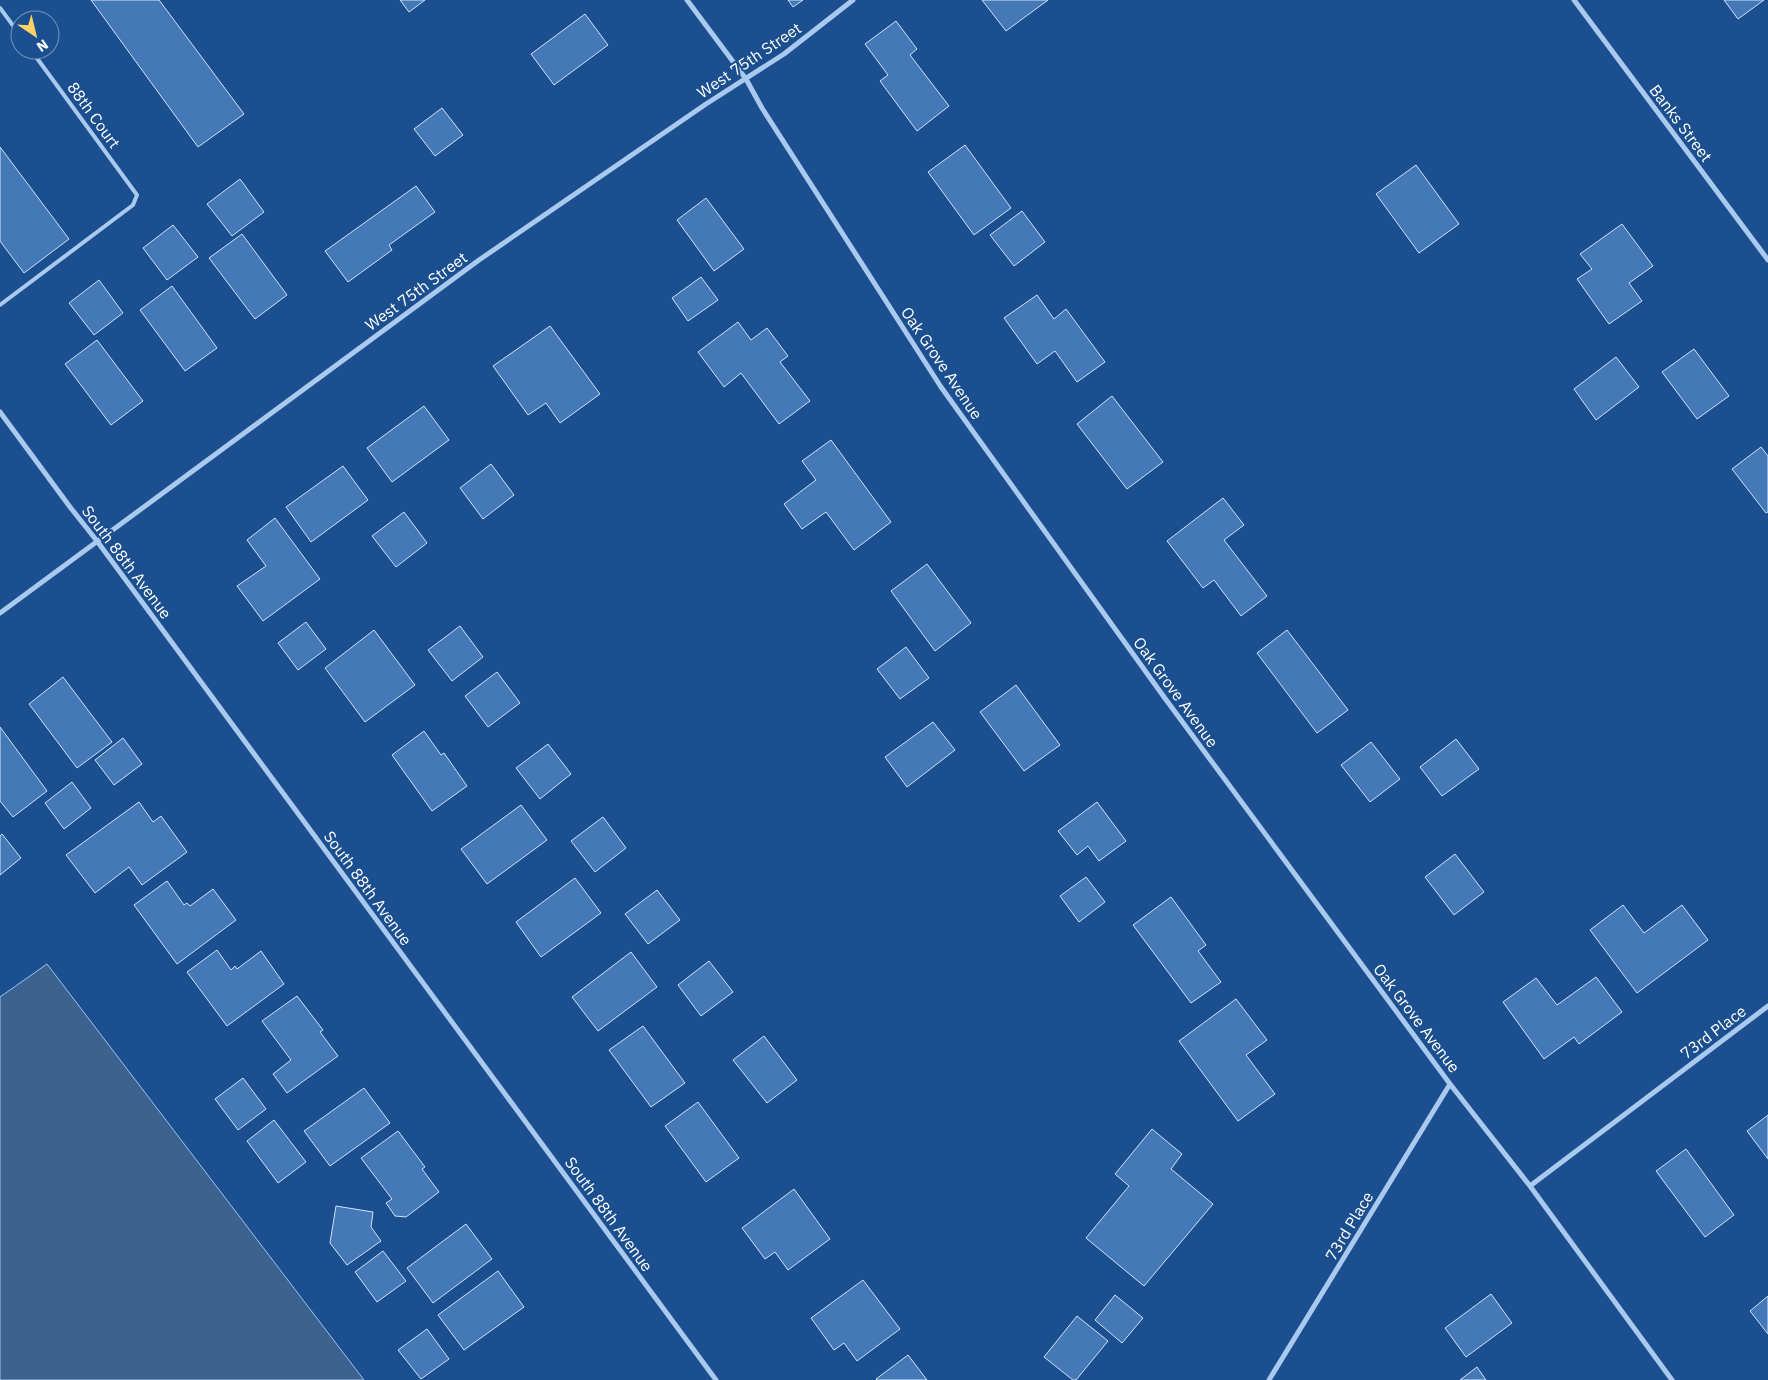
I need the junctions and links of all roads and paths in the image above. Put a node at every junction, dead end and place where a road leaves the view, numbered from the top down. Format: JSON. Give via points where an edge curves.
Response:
{"nodes":[{"id":1,"x":688,"y":0,"type":"edge"},
{"id":2,"x":853,"y":0,"type":"edge"},
{"id":3,"x":1574,"y":0,"type":"edge"},
{"id":4,"x":0,"y":8,"type":"edge"},
{"id":5,"x":10,"y":22,"type":"edge"},
{"id":6,"x":38,"y":60,"type":"edge"},
{"id":7,"x":746,"y":79,"type":"junction"},
{"id":8,"x":1768,"y":260,"type":"edge"},
{"id":9,"x":0,"y":305,"type":"edge"},
{"id":10,"x":0,"y":412,"type":"edge"},
{"id":11,"x":97,"y":541,"type":"junction"},
{"id":12,"x":0,"y":613,"type":"edge"},
{"id":13,"x":1768,"y":1006,"type":"edge"},
{"id":14,"x":1450,"y":1084,"type":"junction"},
{"id":15,"x":1530,"y":1186,"type":"junction"},
{"id":16,"x":716,"y":1380,"type":"edge"},
{"id":17,"x":1269,"y":1380,"type":"edge"},
{"id":18,"x":1672,"y":1380,"type":"edge"}],
"edges":[{"from":1,"to":7,"type":"street","name":"Oak Grove Avenue"},
{"from":2,"to":7,"type":"street","name":"West 75th Street"},
{"from":3,"to":8,"type":"street","name":"Banks Street"},
{"from":4,"to":5,"type":"lane"},
{"from":6,"to":9,"type":"lane","name":"88th Court","via":[[137,195],[133,205]]},
{"from":7,"to":11,"type":"street","name":"West 75th Street","via":[[479,260]]},
{"from":7,"to":14,"type":"street","name":"Oak Grove Avenue","via":[[942,388],[1164,697]]},
{"from":10,"to":11,"type":"street","name":"South 88th Avenue"},
{"from":11,"to":12,"type":"street","name":"West 75th Street"},
{"from":11,"to":16,"type":"street","name":"South 88th Avenue"},
{"from":13,"to":15,"type":"street","name":"73rd Place"},
{"from":14,"to":15,"type":"street","name":"Oak Grove Avenue"},
{"from":14,"to":17,"type":"street","name":"73rd Place"},
{"from":15,"to":18,"type":"street","name":"Oak Grove Avenue"}]}
